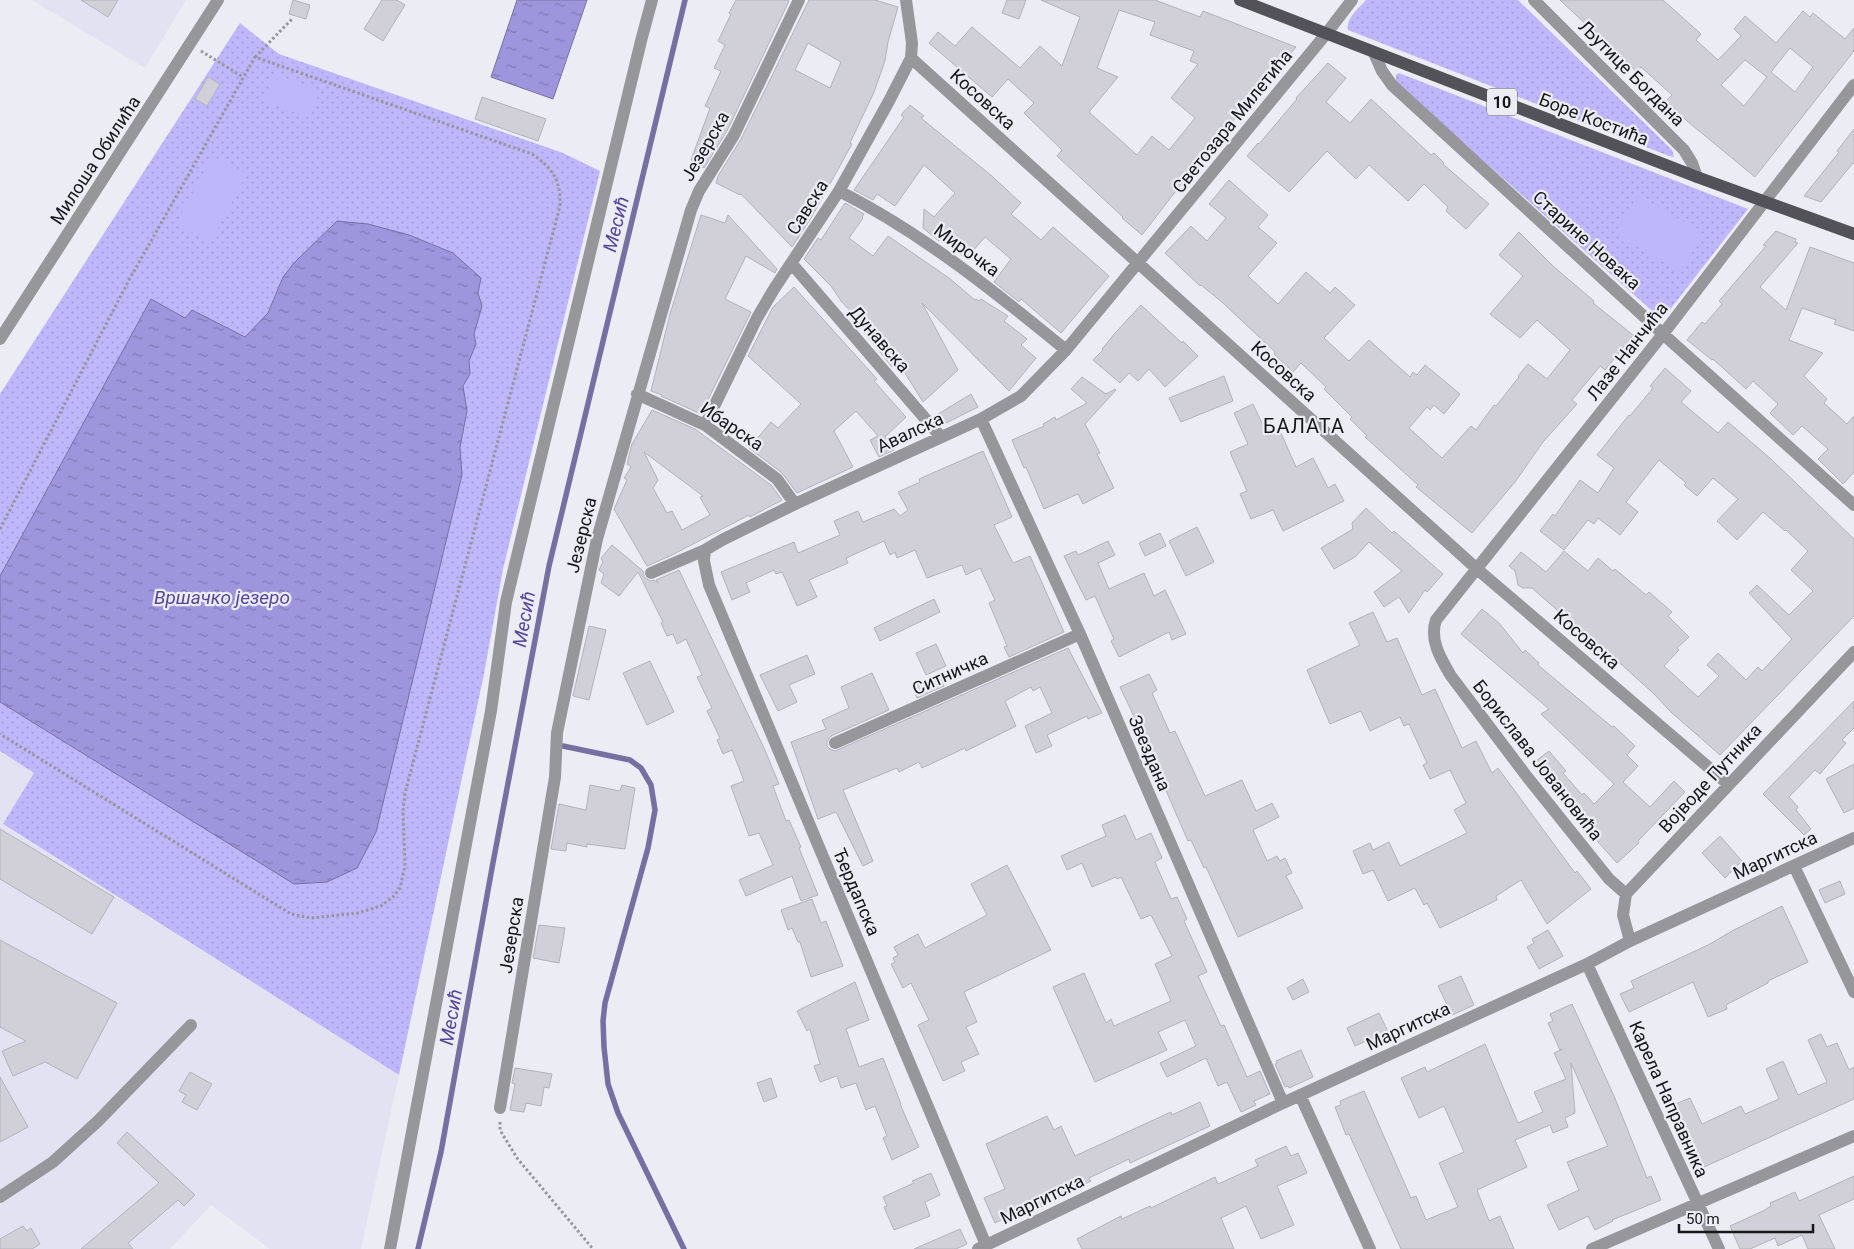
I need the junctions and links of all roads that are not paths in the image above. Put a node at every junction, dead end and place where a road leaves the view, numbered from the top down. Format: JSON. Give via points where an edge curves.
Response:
{"nodes":[{"id":1,"x":218,"y":0,"type":"edge"},
{"id":2,"x":652,"y":0,"type":"edge"},
{"id":3,"x":799,"y":0,"type":"edge"},
{"id":4,"x":906,"y":0,"type":"edge"},
{"id":5,"x":1240,"y":0,"type":"edge"},
{"id":6,"x":1352,"y":0,"type":"edge"},
{"id":7,"x":1534,"y":0,"type":"edge"},
{"id":8,"x":1326,"y":34,"type":"junction"},
{"id":9,"x":1374,"y":53,"type":"junction"},
{"id":10,"x":911,"y":58,"type":"junction"},
{"id":11,"x":1854,"y":85,"type":"edge"},
{"id":12,"x":1697,"y":177,"type":"junction"},
{"id":13,"x":838,"y":191,"type":"junction"},
{"id":14,"x":1765,"y":201,"type":"junction"},
{"id":15,"x":1854,"y":234,"type":"edge"},
{"id":16,"x":1138,"y":262,"type":"junction"},
{"id":17,"x":792,"y":264,"type":"junction"},
{"id":18,"x":1663,"y":334,"type":"junction"},
{"id":19,"x":0,"y":339,"type":"edge"},
{"id":20,"x":1066,"y":350,"type":"junction"},
{"id":21,"x":637,"y":394,"type":"junction"},
{"id":22,"x":981,"y":419,"type":"junction"},
{"id":23,"x":705,"y":425,"type":"junction"},
{"id":24,"x":941,"y":437,"type":"junction"},
{"id":25,"x":796,"y":504,"type":"junction"},
{"id":26,"x":1854,"y":505,"type":"edge"},
{"id":27,"x":706,"y":550,"type":"junction"},
{"id":28,"x":1477,"y":568,"type":"junction"},
{"id":29,"x":651,"y":573,"type":"dead end"},
{"id":30,"x":1080,"y":634,"type":"junction"},
{"id":31,"x":1433,"y":639,"type":"joint"},
{"id":32,"x":1854,"y":652,"type":"edge"},
{"id":33,"x":835,"y":743,"type":"dead end"},
{"id":34,"x":1728,"y":784,"type":"junction"},
{"id":35,"x":1854,"y":838,"type":"edge"},
{"id":36,"x":1794,"y":866,"type":"junction"},
{"id":37,"x":1626,"y":894,"type":"junction"},
{"id":38,"x":1630,"y":941,"type":"junction"},
{"id":39,"x":1587,"y":964,"type":"junction"},
{"id":40,"x":1854,"y":992,"type":"edge"},
{"id":41,"x":191,"y":1025,"type":"dead end"},
{"id":42,"x":1300,"y":1096,"type":"junction"},
{"id":43,"x":1284,"y":1103,"type":"junction"},
{"id":44,"x":500,"y":1108,"type":"road end"},
{"id":45,"x":1854,"y":1136,"type":"edge"},
{"id":46,"x":0,"y":1197,"type":"edge"},
{"id":47,"x":1697,"y":1203,"type":"junction"},
{"id":48,"x":989,"y":1246,"type":"edge"},
{"id":49,"x":390,"y":1249,"type":"edge"},
{"id":50,"x":1370,"y":1249,"type":"edge"},
{"id":51,"x":1592,"y":1249,"type":"edge"},
{"id":52,"x":1719,"y":1249,"type":"edge"}],
"edges":[{"from":1,"to":19,"type":"street","name":"Милоша Обилића"},
{"from":2,"to":49,"type":"street","via":[[506,602],[490,721]]},
{"from":3,"to":21,"type":"street","name":"Језерска","via":[[734,135],[699,191],[691,210]]},
{"from":4,"to":10,"type":"street","name":"Савска","via":[[913,51]]},
{"from":5,"to":8,"type":"main road","name":"Боре Костића","number":"10"},
{"from":6,"to":8,"type":"street","name":"Светозара Милетића"},
{"from":7,"to":12,"type":"street","name":"Љутице Богдана","via":[[1684,150]]},
{"from":8,"to":9,"type":"main road","name":"Боре Костића","number":"10"},
{"from":8,"to":16,"type":"street","name":"Светозара Милетића"},
{"from":9,"to":12,"type":"main road","name":"Боре Костића","number":"10"},
{"from":9,"to":18,"type":"street","name":"Старине Новака","via":[[1392,85]]},
{"from":10,"to":13,"type":"street","name":"Савска"},
{"from":10,"to":16,"type":"street","name":"Косовска"},
{"from":11,"to":14,"type":"street","name":"Лазе Нанчића"},
{"from":12,"to":14,"type":"main road","name":"Боре Костића","number":"10"},
{"from":13,"to":17,"type":"street","name":"Савска"},
{"from":13,"to":20,"type":"street","name":"Мирочка","via":[[911,232],[991,288]]},
{"from":14,"to":15,"type":"main road","name":"Боре Костића","number":"10"},
{"from":14,"to":18,"type":"street","name":"Лазе Нанчића"},
{"from":16,"to":20,"type":"street","name":"Авалска"},
{"from":16,"to":28,"type":"street","name":"Косовска"},
{"from":17,"to":23,"type":"street","name":"Савска","via":[[757,318]]},
{"from":17,"to":24,"type":"street","name":"Дунавска"},
{"from":18,"to":26,"type":"street","name":"Старине Новака"},
{"from":18,"to":28,"type":"street","name":"Лазе Нанчића"},
{"from":20,"to":22,"type":"street","name":"Авалска","via":[[1021,396]]},
{"from":21,"to":23,"type":"street","name":"Ибарска"},
{"from":21,"to":44,"type":"street","name":"Језерска","via":[[595,546],[557,734],[555,777]]},
{"from":22,"to":24,"type":"street","name":"Авалска"},
{"from":22,"to":30,"type":"street","name":"Звездана"},
{"from":23,"to":25,"type":"street","name":"Ибарска","via":[[777,479]]},
{"from":24,"to":25,"type":"street","name":"Авалска"},
{"from":25,"to":27,"type":"street","name":"Авалска"},
{"from":27,"to":29,"type":"street","name":"Авалска"},
{"from":27,"to":48,"type":"street","name":"Ђердапска","via":[[704,561],[709,585]]},
{"from":28,"to":31,"type":"street","name":"Лазе Нанчића","via":[[1436,620]]},
{"from":28,"to":34,"type":"street","name":"Косовска"},
{"from":30,"to":33,"type":"street","name":"Ситничка"},
{"from":30,"to":43,"type":"street","name":"Звездана"},
{"from":31,"to":37,"type":"street","name":"Борислава Јовановића","via":[[1451,676],[1609,879]]},
{"from":32,"to":34,"type":"street","name":"Војводе Путника"},
{"from":34,"to":37,"type":"street","name":"Војводе Путника"},
{"from":35,"to":36,"type":"street","name":"Маргитска"},
{"from":36,"to":38,"type":"street","name":"Маргитска"},
{"from":36,"to":40,"type":"street"},
{"from":37,"to":38,"type":"street","via":[[1623,915]]},
{"from":38,"to":39,"type":"street","name":"Маргитска"},
{"from":39,"to":42,"type":"street","name":"Маргитска"},
{"from":39,"to":47,"type":"street","name":"Карела Направника"},
{"from":41,"to":46,"type":"street","via":[[98,1121],[53,1162]]},
{"from":42,"to":43,"type":"street","name":"Маргитска"},
{"from":42,"to":50,"type":"street"},
{"from":43,"to":48,"type":"street","name":"Маргитска"},
{"from":45,"to":47,"type":"street"},
{"from":47,"to":51,"type":"street"},
{"from":47,"to":52,"type":"street","name":"Карела Направника"}]}
